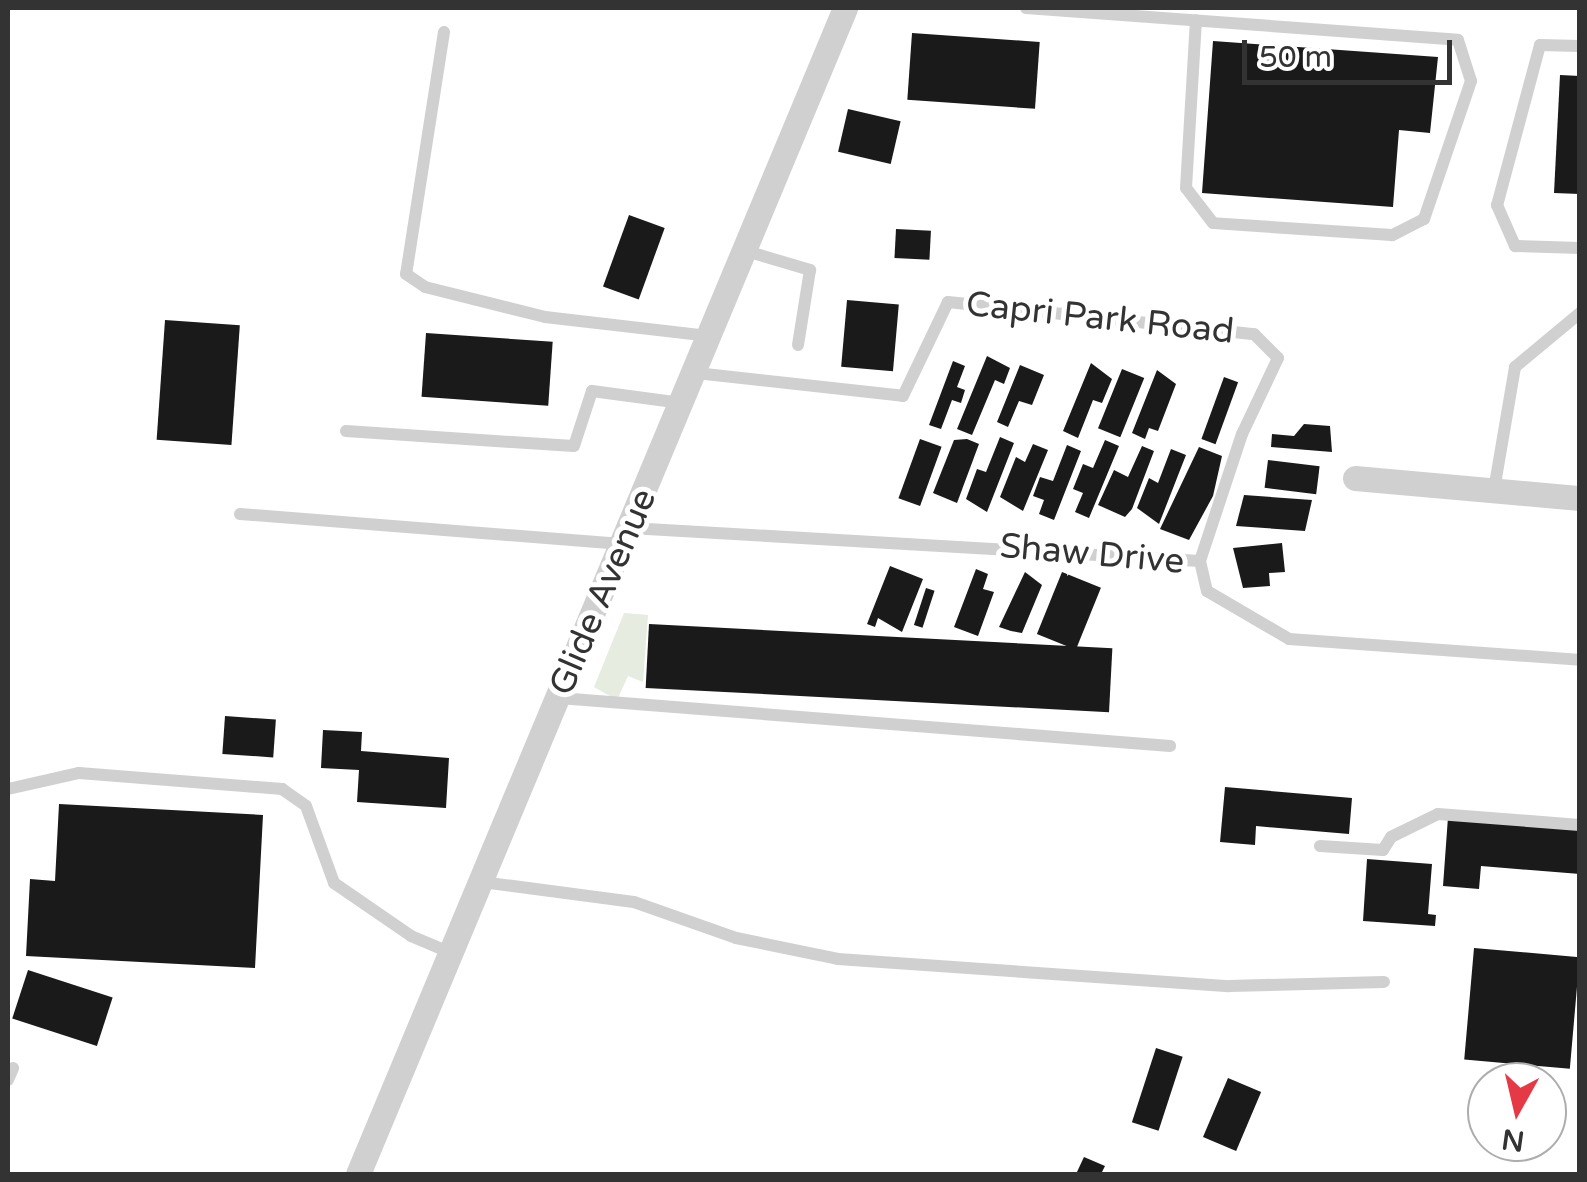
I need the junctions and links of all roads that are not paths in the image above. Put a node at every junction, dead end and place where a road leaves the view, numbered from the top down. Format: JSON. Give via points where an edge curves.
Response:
{"nodes":[{"id":1,"x":845,"y":8,"type":"edge"},
{"id":2,"x":1026,"y":8,"type":"edge"},
{"id":3,"x":1196,"y":20,"type":"junction"},
{"id":4,"x":444,"y":32,"type":"dead end"},
{"id":5,"x":1580,"y":46,"type":"edge"},
{"id":6,"x":1580,"y":248,"type":"edge"},
{"id":7,"x":746,"y":251,"type":"junction"},
{"id":8,"x":1580,"y":313,"type":"edge"},
{"id":9,"x":711,"y":337,"type":"junction"},
{"id":10,"x":798,"y":345,"type":"dead end"},
{"id":11,"x":696,"y":373,"type":"junction"},
{"id":12,"x":681,"y":403,"type":"junction"},
{"id":13,"x":346,"y":431,"type":"dead end"},
{"id":14,"x":1355,"y":478,"type":"dead end"},
{"id":15,"x":1494,"y":490,"type":"junction"},
{"id":16,"x":1580,"y":498,"type":"edge"},
{"id":17,"x":240,"y":514,"type":"dead end"},
{"id":18,"x":627,"y":536,"type":"junction"},
{"id":19,"x":1200,"y":561,"type":"junction"},
{"id":20,"x":1580,"y":660,"type":"edge"},
{"id":21,"x":559,"y":698,"type":"junction"},
{"id":22,"x":1170,"y":746,"type":"dead end"},
{"id":23,"x":8,"y":789,"type":"edge"},
{"id":24,"x":1580,"y":825,"type":"edge"},
{"id":25,"x":1320,"y":846,"type":"dead end"},
{"id":26,"x":482,"y":882,"type":"junction"},
{"id":27,"x":452,"y":953,"type":"junction"},
{"id":28,"x":1384,"y":982,"type":"dead end"},
{"id":29,"x":358,"y":1174,"type":"edge"}],
"edges":[{"from":1,"to":7,"type":"street","name":"Glide Avenue"},
{"from":2,"to":3,"type":"lane"},
{"from":3,"to":3,"type":"lane","via":[[1186,188],[1213,224],[1392,236],[1424,219],[1471,80],[1458,40]]},
{"from":4,"to":9,"type":"lane","via":[[406,274],[425,287],[544,317]]},
{"from":5,"to":6,"type":"lane","via":[[1540,45],[1497,205],[1515,246]]},
{"from":7,"to":9,"type":"street","name":"Glide Avenue"},
{"from":7,"to":10,"type":"lane","via":[[810,270]]},
{"from":8,"to":15,"type":"lane","via":[[1515,367]]},
{"from":9,"to":11,"type":"street","name":"Glide Avenue"},
{"from":11,"to":12,"type":"street","name":"Glide Avenue"},
{"from":11,"to":19,"type":"lane","name":"Capri Park Road","via":[[903,396],[948,302],[1254,334],[1278,358],[1242,434]]},
{"from":12,"to":13,"type":"lane","via":[[592,391],[574,446]]},
{"from":12,"to":18,"type":"street","name":"Glide Avenue"},
{"from":14,"to":15,"type":"street"},
{"from":15,"to":16,"type":"street"},
{"from":17,"to":18,"type":"lane","name":"Shaw Drive"},
{"from":18,"to":19,"type":"lane","name":"Shaw Drive"},
{"from":18,"to":21,"type":"street","name":"Glide Avenue"},
{"from":19,"to":20,"type":"lane","name":"Shaw Drive","via":[[1207,591],[1289,639]]},
{"from":21,"to":22,"type":"lane"},
{"from":21,"to":26,"type":"street","name":"Glide Avenue"},
{"from":23,"to":27,"type":"lane","via":[[79,773],[282,789],[306,806],[334,883],[411,936]]},
{"from":24,"to":25,"type":"lane","via":[[1438,814],[1391,837],[1382,850]]},
{"from":26,"to":27,"type":"street","name":"Glide Avenue"},
{"from":26,"to":28,"type":"lane","via":[[634,902],[736,938],[838,959],[1229,986]]},
{"from":27,"to":29,"type":"street","name":"Glide Avenue"}]}
